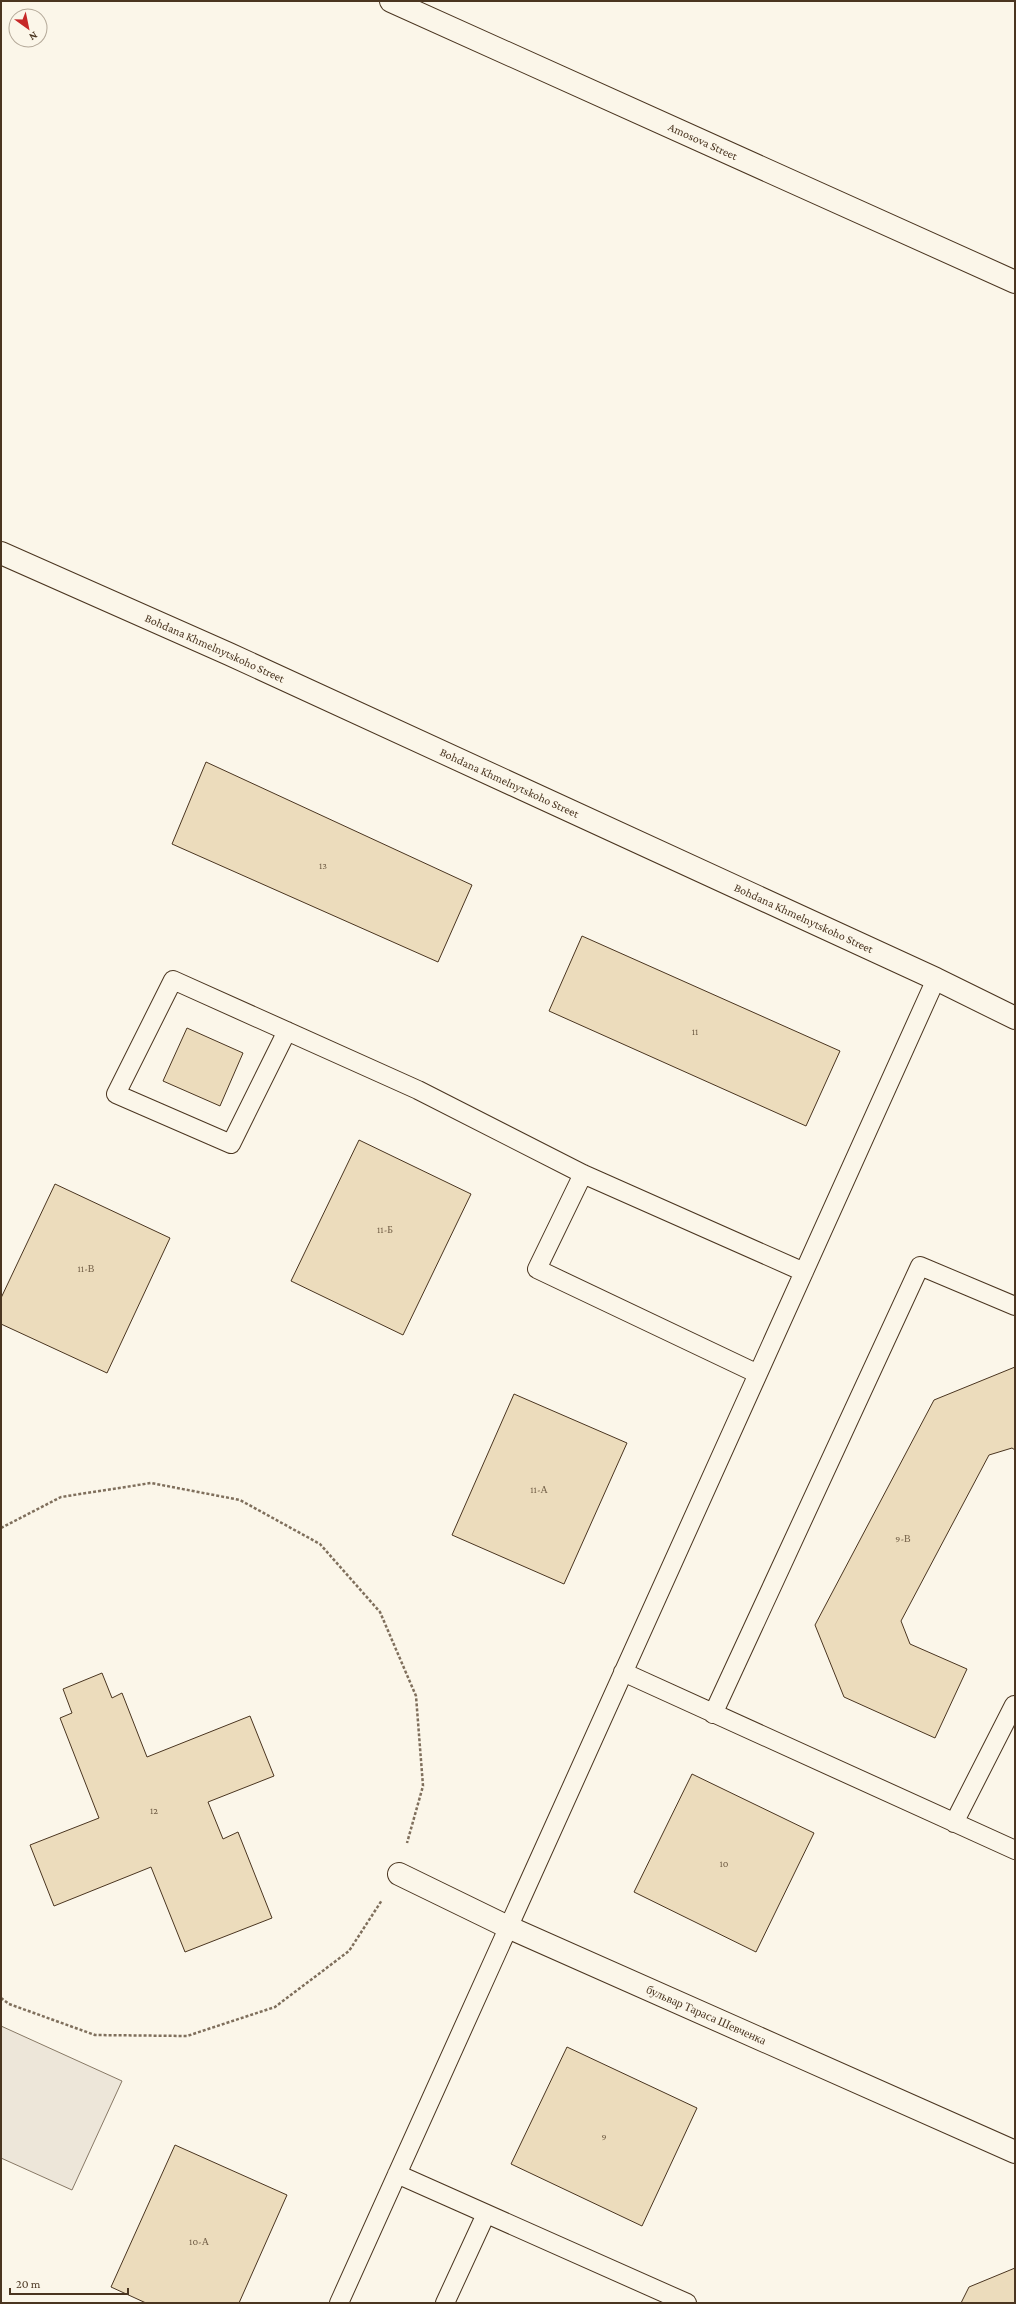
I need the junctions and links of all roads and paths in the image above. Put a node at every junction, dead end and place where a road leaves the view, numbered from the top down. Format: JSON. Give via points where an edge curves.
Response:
{"nodes":[{"id":1,"x":391,"y":1,"type":"edge"},
{"id":2,"x":1015,"y":282,"type":"edge"},
{"id":3,"x":1,"y":553,"type":"edge"},
{"id":4,"x":936,"y":979,"type":"junction"},
{"id":5,"x":1015,"y":1018,"type":"edge"},
{"id":6,"x":287,"y":1031,"type":"junction"},
{"id":7,"x":583,"y":1174,"type":"junction"},
{"id":8,"x":804,"y":1272,"type":"junction"},
{"id":9,"x":1015,"y":1306,"type":"edge"},
{"id":10,"x":758,"y":1374,"type":"junction"},
{"id":11,"x":1,"y":1528,"type":"edge"},
{"id":12,"x":623,"y":1672,"type":"junction"},
{"id":13,"x":1014,"y":1705,"type":"edge"},
{"id":14,"x":713,"y":1714,"type":"junction"},
{"id":15,"x":954,"y":1822,"type":"junction"},
{"id":16,"x":1015,"y":1850,"type":"edge"},
{"id":17,"x":399,"y":1874,"type":"junction"},
{"id":18,"x":508,"y":1928,"type":"junction"},
{"id":19,"x":1,"y":1998,"type":"edge"},
{"id":20,"x":1015,"y":2152,"type":"edge"},
{"id":21,"x":397,"y":2174,"type":"junction"},
{"id":22,"x":486,"y":2214,"type":"junction"},
{"id":23,"x":339,"y":2303,"type":"edge"},
{"id":24,"x":445,"y":2303,"type":"edge"},
{"id":25,"x":687,"y":2303,"type":"edge"}],
"edges":[{"from":1,"to":2,"type":"street","name":"Amosova Street"},
{"from":3,"to":4,"type":"street","name":"Bohdana Khmelnytskoho Street","via":[[229,654]]},
{"from":4,"to":5,"type":"street","name":"Bohdana Khmelnytskoho Street"},
{"from":4,"to":8,"type":"lane"},
{"from":6,"to":6,"type":"lane","via":[[173,980],[116,1094],[231,1144]]},
{"from":6,"to":7,"type":"lane","via":[[418,1090]]},
{"from":7,"to":8,"type":"lane"},
{"from":7,"to":10,"type":"lane","via":[[537,1268]]},
{"from":8,"to":10,"type":"lane"},
{"from":9,"to":14,"type":"lane","via":[[920,1266]]},
{"from":10,"to":12,"type":"lane"},
{"from":11,"to":17,"type":"path","via":[[61,1497],[150,1483],[240,1500],[320,1544],[380,1612],[416,1696],[422,1786]]},
{"from":12,"to":14,"type":"lane"},
{"from":12,"to":18,"type":"lane"},
{"from":13,"to":15,"type":"lane"},
{"from":14,"to":15,"type":"lane"},
{"from":15,"to":16,"type":"lane"},
{"from":17,"to":18,"type":"street","name":"бульвар Тараса Шевченка"},
{"from":17,"to":19,"type":"path","via":[[348,1951],[275,2007],[188,2036],[95,2035],[9,2004]]},
{"from":18,"to":20,"type":"street","name":"бульвар Тараса Шевченка"},
{"from":18,"to":21,"type":"lane"},
{"from":21,"to":22,"type":"lane"},
{"from":21,"to":23,"type":"lane"},
{"from":22,"to":24,"type":"lane"},
{"from":22,"to":25,"type":"lane"}]}
